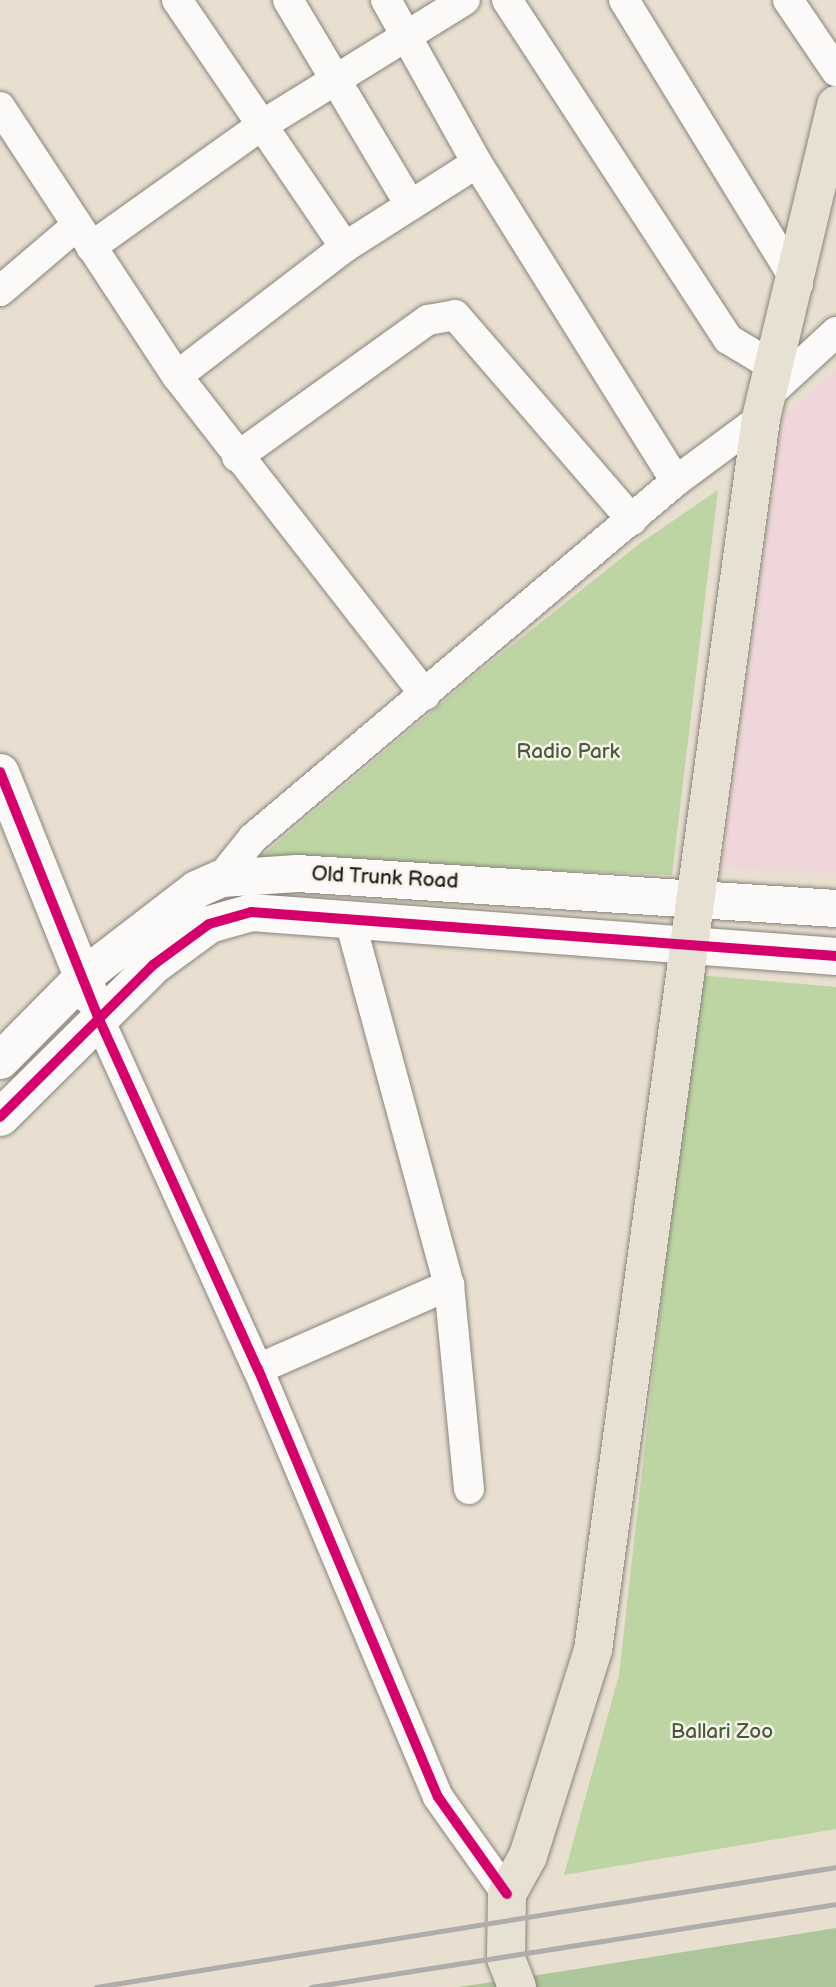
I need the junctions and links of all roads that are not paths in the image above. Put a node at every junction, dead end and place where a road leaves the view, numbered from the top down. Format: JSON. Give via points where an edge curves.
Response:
{"nodes":[{"id":1,"x":177,"y":0,"type":"edge"},
{"id":2,"x":288,"y":0,"type":"edge"},
{"id":3,"x":386,"y":0,"type":"edge"},
{"id":4,"x":465,"y":0,"type":"edge"},
{"id":5,"x":508,"y":0,"type":"edge"},
{"id":6,"x":624,"y":0,"type":"edge"},
{"id":7,"x":788,"y":0,"type":"edge"},
{"id":8,"x":406,"y":35,"type":"junction"},
{"id":9,"x":836,"y":71,"type":"edge"},
{"id":10,"x":334,"y":79,"type":"junction"},
{"id":11,"x":836,"y":105,"type":"edge"},
{"id":12,"x":3,"y":120,"type":"edge"},
{"id":13,"x":259,"y":127,"type":"junction"},
{"id":14,"x":477,"y":163,"type":"junction"},
{"id":15,"x":410,"y":205,"type":"junction"},
{"id":16,"x":83,"y":236,"type":"junction"},
{"id":17,"x":345,"y":247,"type":"junction"},
{"id":18,"x":798,"y":284,"type":"junction"},
{"id":19,"x":0,"y":291,"type":"edge"},
{"id":20,"x":836,"y":332,"type":"edge"},
{"id":21,"x":177,"y":376,"type":"junction"},
{"id":22,"x":769,"y":393,"type":"junction"},
{"id":23,"x":237,"y":457,"type":"junction"},
{"id":24,"x":676,"y":481,"type":"junction"},
{"id":25,"x":632,"y":520,"type":"junction"},
{"id":26,"x":425,"y":695,"type":"junction"},
{"id":27,"x":0,"y":772,"type":"edge"},
{"id":28,"x":220,"y":878,"type":"junction"},
{"id":29,"x":696,"y":894,"type":"junction"},
{"id":30,"x":836,"y":908,"type":"edge"},
{"id":31,"x":349,"y":917,"type":"junction"},
{"id":32,"x":687,"y":940,"type":"junction"},
{"id":33,"x":836,"y":956,"type":"edge"},
{"id":34,"x":83,"y":976,"type":"junction"},
{"id":35,"x":98,"y":1017,"type":"junction"},
{"id":36,"x":0,"y":1060,"type":"edge"},
{"id":37,"x":0,"y":1117,"type":"edge"},
{"id":38,"x":449,"y":1286,"type":"junction"},
{"id":39,"x":258,"y":1369,"type":"junction"},
{"id":40,"x":469,"y":1489,"type":"dead end"},
{"id":41,"x":507,"y":1894,"type":"junction"},
{"id":42,"x":517,"y":1987,"type":"edge"}],
"edges":[{"from":1,"to":13,"type":"street"},
{"from":2,"to":10,"type":"street"},
{"from":3,"to":8,"type":"street"},
{"from":4,"to":8,"type":"street"},
{"from":5,"to":22,"type":"street","via":[[728,339]]},
{"from":6,"to":18,"type":"street"},
{"from":7,"to":9,"type":"street"},
{"from":8,"to":10,"type":"street"},
{"from":8,"to":14,"type":"street"},
{"from":10,"to":13,"type":"street"},
{"from":10,"to":15,"type":"street"},
{"from":11,"to":18,"type":"main road"},
{"from":12,"to":16,"type":"street"},
{"from":13,"to":16,"type":"street"},
{"from":13,"to":17,"type":"street"},
{"from":14,"to":15,"type":"street"},
{"from":14,"to":24,"type":"street"},
{"from":15,"to":17,"type":"street"},
{"from":16,"to":19,"type":"street"},
{"from":16,"to":21,"type":"street"},
{"from":17,"to":21,"type":"street"},
{"from":18,"to":22,"type":"main road"},
{"from":20,"to":22,"type":"street"},
{"from":21,"to":23,"type":"street"},
{"from":22,"to":24,"type":"street"},
{"from":22,"to":29,"type":"main road"},
{"from":23,"to":25,"type":"street","via":[[428,320],[455,315]]},
{"from":23,"to":26,"type":"street"},
{"from":24,"to":25,"type":"street"},
{"from":25,"to":26,"type":"street"},
{"from":26,"to":28,"type":"street","via":[[253,838]]},
{"from":27,"to":34,"type":"street"},
{"from":28,"to":29,"type":"street","name":"Old Trunk Road","via":[[297,873]]},
{"from":28,"to":34,"type":"street","name":"Old Trunk Road","via":[[196,889]]},
{"from":29,"to":30,"type":"street","name":"Old Trunk Road"},
{"from":29,"to":32,"type":"main road"},
{"from":31,"to":32,"type":"street"},
{"from":31,"to":35,"type":"street","via":[[251,912],[209,924]]},
{"from":31,"to":38,"type":"street"},
{"from":32,"to":33,"type":"street"},
{"from":32,"to":41,"type":"main road","via":[[593,1650],[556,1776]]},
{"from":34,"to":35,"type":"street"},
{"from":34,"to":36,"type":"street","name":"Old Trunk Road"},
{"from":35,"to":37,"type":"street"},
{"from":35,"to":39,"type":"street"},
{"from":38,"to":39,"type":"street"},
{"from":38,"to":40,"type":"street"},
{"from":39,"to":41,"type":"street","via":[[438,1797]]},
{"from":41,"to":42,"type":"main road","via":[[506,1958]]}]}
